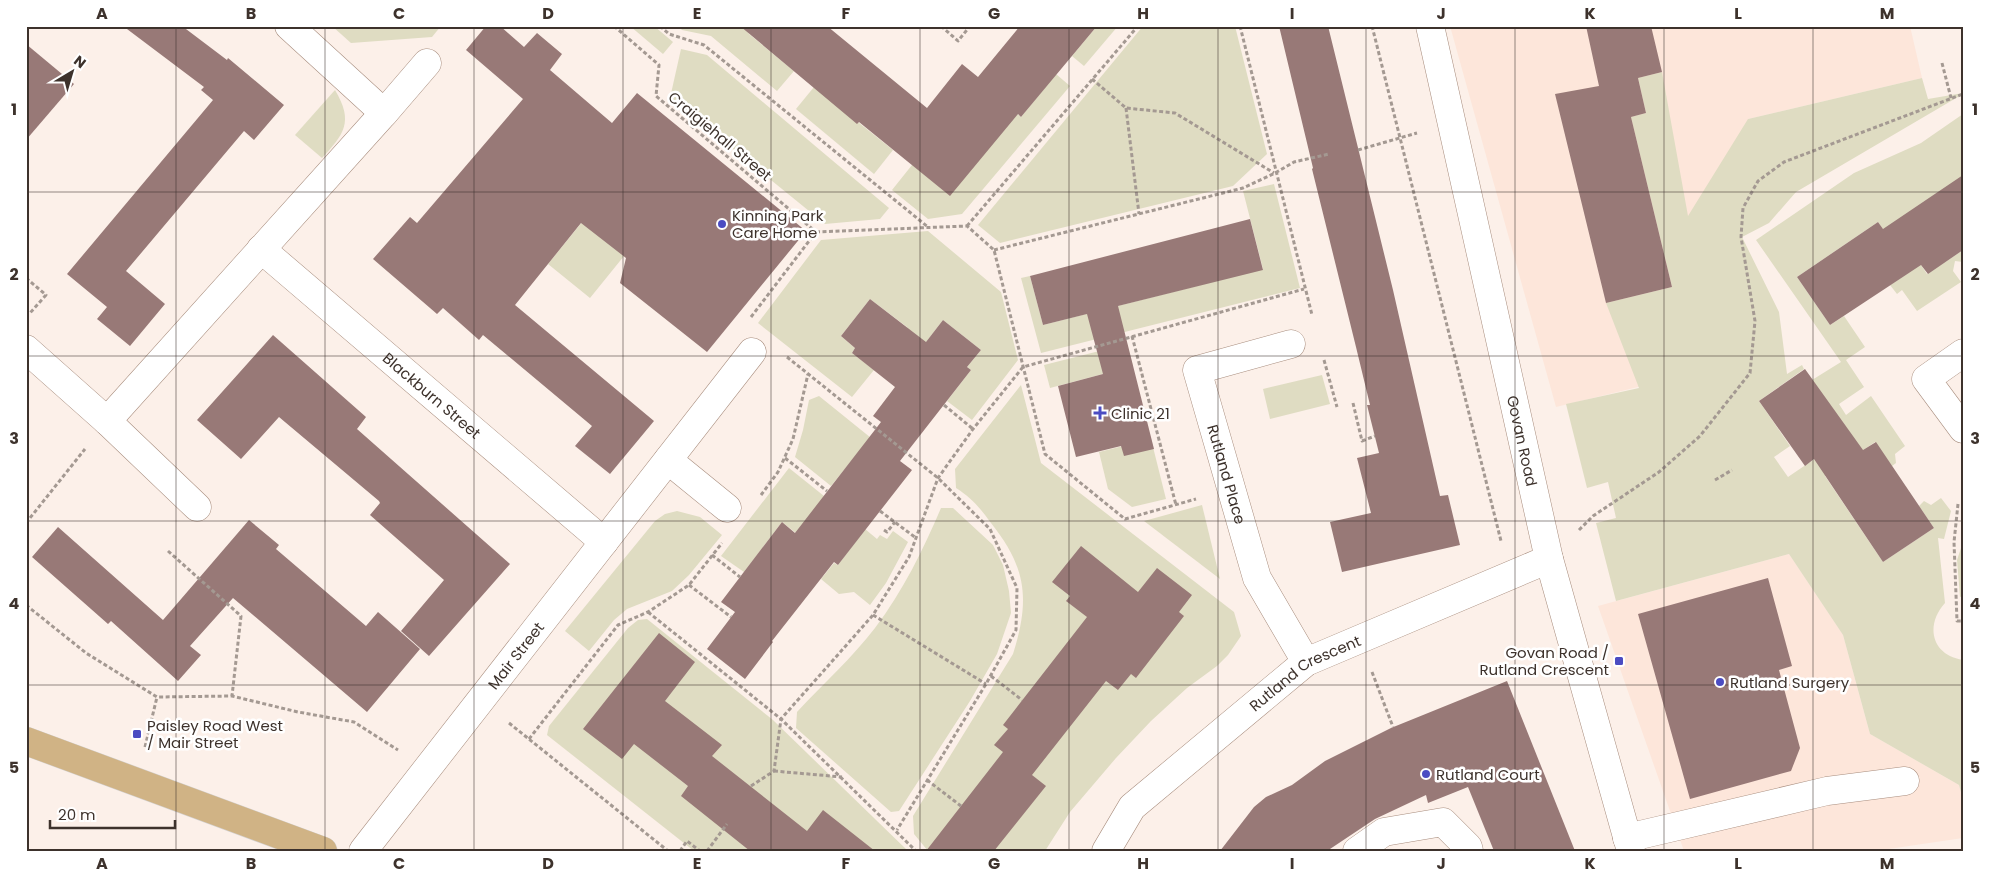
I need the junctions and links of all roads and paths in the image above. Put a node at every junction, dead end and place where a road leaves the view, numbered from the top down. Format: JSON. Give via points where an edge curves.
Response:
{"nodes":[{"id":1,"x":289,"y":26,"type":"edge"},
{"id":2,"x":614,"y":26,"type":"edge"},
{"id":3,"x":660,"y":26,"type":"edge"},
{"id":4,"x":941,"y":26,"type":"edge"},
{"id":5,"x":970,"y":26,"type":"edge"},
{"id":6,"x":1138,"y":26,"type":"edge"},
{"id":7,"x":1240,"y":26,"type":"edge"},
{"id":8,"x":1372,"y":26,"type":"edge"},
{"id":9,"x":1430,"y":26,"type":"edge"},
{"id":10,"x":427,"y":63,"type":"dead end"},
{"id":11,"x":1942,"y":63,"type":"dead end"},
{"id":12,"x":1092,"y":79,"type":"junction"},
{"id":13,"x":1963,"y":94,"type":"edge"},
{"id":14,"x":1952,"y":98,"type":"junction"},
{"id":15,"x":1126,"y":108,"type":"junction"},
{"id":16,"x":384,"y":113,"type":"junction"},
{"id":17,"x":1452,"y":125,"type":"junction"},
{"id":18,"x":1400,"y":137,"type":"junction"},
{"id":19,"x":1358,"y":150,"type":"dead end"},
{"id":20,"x":1329,"y":154,"type":"dead end"},
{"id":21,"x":1275,"y":173,"type":"junction"},
{"id":22,"x":1139,"y":214,"type":"junction"},
{"id":23,"x":967,"y":226,"type":"junction"},
{"id":24,"x":928,"y":228,"type":"junction"},
{"id":25,"x":816,"y":232,"type":"junction"},
{"id":26,"x":261,"y":249,"type":"junction"},
{"id":27,"x":994,"y":250,"type":"junction"},
{"id":28,"x":26,"y":278,"type":"edge"},
{"id":29,"x":1304,"y":289,"type":"junction"},
{"id":30,"x":1312,"y":316,"type":"dead end"},
{"id":31,"x":26,"y":317,"type":"edge"},
{"id":32,"x":746,"y":324,"type":"dead end"},
{"id":33,"x":1132,"y":336,"type":"junction"},
{"id":34,"x":1291,"y":344,"type":"dead end"},
{"id":35,"x":26,"y":349,"type":"edge"},
{"id":36,"x":752,"y":352,"type":"dead end"},
{"id":37,"x":1322,"y":353,"type":"dead end"},
{"id":38,"x":1963,"y":353,"type":"edge"},
{"id":39,"x":785,"y":355,"type":"dead end"},
{"id":40,"x":1023,"y":367,"type":"junction"},
{"id":41,"x":808,"y":374,"type":"junction"},
{"id":42,"x":1353,"y":403,"type":"dead end"},
{"id":43,"x":944,"y":405,"type":"dead end"},
{"id":44,"x":1337,"y":407,"type":"dead end"},
{"id":45,"x":107,"y":421,"type":"junction"},
{"id":46,"x":973,"y":429,"type":"junction"},
{"id":47,"x":1963,"y":429,"type":"edge"},
{"id":48,"x":1375,"y":436,"type":"dead end"},
{"id":49,"x":785,"y":458,"type":"junction"},
{"id":50,"x":668,"y":460,"type":"junction"},
{"id":51,"x":1732,"y":470,"type":"dead end"},
{"id":52,"x":938,"y":478,"type":"junction"},
{"id":53,"x":1715,"y":480,"type":"dead end"},
{"id":54,"x":1231,"y":489,"type":"junction"},
{"id":55,"x":827,"y":491,"type":"dead end"},
{"id":56,"x":754,"y":502,"type":"dead end"},
{"id":57,"x":1958,"y":504,"type":"dead end"},
{"id":58,"x":1176,"y":505,"type":"junction"},
{"id":59,"x":197,"y":507,"type":"dead end"},
{"id":60,"x":726,"y":508,"type":"dead end"},
{"id":61,"x":880,"y":511,"type":"dead end"},
{"id":62,"x":894,"y":522,"type":"junction"},
{"id":63,"x":26,"y":523,"type":"edge"},
{"id":64,"x":884,"y":530,"type":"dead end"},
{"id":65,"x":916,"y":538,"type":"junction"},
{"id":66,"x":724,"y":540,"type":"dead end"},
{"id":67,"x":604,"y":542,"type":"junction"},
{"id":68,"x":168,"y":551,"type":"dead end"},
{"id":69,"x":712,"y":555,"type":"junction"},
{"id":70,"x":1549,"y":559,"type":"junction"},
{"id":71,"x":1510,"y":576,"type":"junction"},
{"id":72,"x":740,"y":577,"type":"dead end"},
{"id":73,"x":689,"y":585,"type":"junction"},
{"id":74,"x":26,"y":605,"type":"edge"},
{"id":75,"x":648,"y":612,"type":"junction"},
{"id":76,"x":873,"y":615,"type":"junction"},
{"id":77,"x":731,"y":617,"type":"dead end"},
{"id":78,"x":1963,"y":621,"type":"edge"},
{"id":79,"x":1360,"y":639,"type":"junction"},
{"id":80,"x":1306,"y":662,"type":"junction"},
{"id":81,"x":991,"y":676,"type":"junction"},
{"id":82,"x":986,"y":684,"type":"junction"},
{"id":83,"x":232,"y":696,"type":"junction"},
{"id":84,"x":157,"y":697,"type":"junction"},
{"id":85,"x":481,"y":700,"type":"junction"},
{"id":86,"x":1022,"y":700,"type":"dead end"},
{"id":87,"x":781,"y":719,"type":"junction"},
{"id":88,"x":1393,"y":727,"type":"dead end"},
{"id":89,"x":529,"y":739,"type":"junction"},
{"id":90,"x":26,"y":741,"type":"edge"},
{"id":91,"x":428,"y":768,"type":"junction"},
{"id":92,"x":774,"y":771,"type":"junction"},
{"id":93,"x":842,"y":777,"type":"junction"},
{"id":94,"x":927,"y":780,"type":"junction"},
{"id":95,"x":1906,"y":781,"type":"dead end"},
{"id":96,"x":137,"y":782,"type":"junction"},
{"id":97,"x":750,"y":786,"type":"dead end"},
{"id":98,"x":961,"y":806,"type":"dead end"},
{"id":99,"x":727,"y":824,"type":"dead end"},
{"id":100,"x":896,"y":830,"type":"junction"},
{"id":101,"x":1629,"y":844,"type":"edge"},
{"id":102,"x":323,"y":851,"type":"edge"},
{"id":103,"x":363,"y":851,"type":"edge"},
{"id":104,"x":668,"y":851,"type":"edge"},
{"id":105,"x":680,"y":851,"type":"edge"},
{"id":106,"x":700,"y":851,"type":"edge"},
{"id":107,"x":707,"y":851,"type":"edge"},
{"id":108,"x":916,"y":851,"type":"edge"},
{"id":109,"x":1106,"y":851,"type":"edge"},
{"id":110,"x":1357,"y":851,"type":"edge"},
{"id":111,"x":1469,"y":851,"type":"edge"}],
"edges":[{"from":1,"to":16,"type":"street"},
{"from":2,"to":25,"type":"path","name":"Craigiehall Street","via":[[659,65],[656,96]]},
{"from":3,"to":24,"type":"path","via":[[669,34],[704,45]]},
{"from":4,"to":5,"type":"path","via":[[958,41]]},
{"from":6,"to":12,"type":"path"},
{"from":7,"to":21,"type":"path"},
{"from":8,"to":18,"type":"path"},
{"from":9,"to":17,"type":"street","name":"Govan Road"},
{"from":10,"to":16,"type":"street"},
{"from":11,"to":14,"type":"path"},
{"from":12,"to":15,"type":"path"},
{"from":12,"to":23,"type":"path"},
{"from":13,"to":14,"type":"path"},
{"from":14,"to":70,"type":"path","via":[[1784,162],[1758,181],[1743,208],[1741,236],[1755,320],[1750,373],[1700,436],[1659,472],[1593,516]]},
{"from":15,"to":21,"type":"path","via":[[1175,113]]},
{"from":15,"to":22,"type":"path"},
{"from":16,"to":26,"type":"street"},
{"from":17,"to":18,"type":"path"},
{"from":17,"to":70,"type":"street","name":"Govan Road"},
{"from":18,"to":19,"type":"path"},
{"from":18,"to":71,"type":"path"},
{"from":20,"to":21,"type":"path","via":[[1294,162]]},
{"from":21,"to":22,"type":"path","via":[[1243,188]]},
{"from":21,"to":29,"type":"path"},
{"from":22,"to":27,"type":"path"},
{"from":23,"to":24,"type":"path"},
{"from":23,"to":27,"type":"path"},
{"from":24,"to":25,"type":"path"},
{"from":25,"to":32,"type":"path"},
{"from":26,"to":45,"type":"street"},
{"from":26,"to":67,"type":"street","name":"Blackburn Street"},
{"from":27,"to":40,"type":"path"},
{"from":28,"to":31,"type":"path","via":[[46,295]]},
{"from":29,"to":30,"type":"path"},
{"from":29,"to":33,"type":"path"},
{"from":33,"to":40,"type":"path"},
{"from":33,"to":58,"type":"path"},
{"from":34,"to":54,"type":"street","name":"Rutland Place","via":[[1197,370]]},
{"from":35,"to":45,"type":"street"},
{"from":36,"to":50,"type":"street","name":"Mair Street"},
{"from":37,"to":44,"type":"path"},
{"from":38,"to":47,"type":"street","via":[[1926,379]]},
{"from":39,"to":41,"type":"path"},
{"from":40,"to":46,"type":"path"},
{"from":40,"to":58,"type":"path","via":[[1045,454],[1125,520]]},
{"from":41,"to":49,"type":"path","via":[[793,439]]},
{"from":41,"to":52,"type":"path"},
{"from":42,"to":48,"type":"path","via":[[1362,440]]},
{"from":43,"to":46,"type":"path"},
{"from":45,"to":59,"type":"street"},
{"from":45,"to":63,"type":"path"},
{"from":46,"to":52,"type":"path"},
{"from":49,"to":55,"type":"path"},
{"from":49,"to":56,"type":"path"},
{"from":50,"to":60,"type":"street"},
{"from":50,"to":67,"type":"street","name":"Mair Street"},
{"from":51,"to":53,"type":"path"},
{"from":52,"to":65,"type":"path"},
{"from":52,"to":81,"type":"path","via":[[990,529],[1017,588],[1016,630]]},
{"from":54,"to":58,"type":"path"},
{"from":54,"to":80,"type":"street","name":"Rutland Place","via":[[1257,578]]},
{"from":57,"to":78,"type":"path","via":[[1954,542],[1957,620]]},
{"from":61,"to":62,"type":"path"},
{"from":62,"to":64,"type":"path","via":[[887,532]]},
{"from":62,"to":65,"type":"path"},
{"from":65,"to":76,"type":"path","via":[[909,557]]},
{"from":66,"to":69,"type":"path"},
{"from":67,"to":85,"type":"street","name":"Mair Street"},
{"from":68,"to":83,"type":"path","via":[[241,616]]},
{"from":69,"to":72,"type":"path"},
{"from":69,"to":73,"type":"path"},
{"from":70,"to":71,"type":"street","name":"Rutland Crescent"},
{"from":70,"to":101,"type":"street","name":"Govan Road"},
{"from":71,"to":79,"type":"street","name":"Rutland Crescent"},
{"from":73,"to":75,"type":"path"},
{"from":73,"to":77,"type":"path"},
{"from":74,"to":84,"type":"path","via":[[86,653]]},
{"from":75,"to":87,"type":"path"},
{"from":75,"to":89,"type":"path","via":[[618,625]]},
{"from":76,"to":82,"type":"path"},
{"from":76,"to":87,"type":"path"},
{"from":79,"to":80,"type":"street","name":"Rutland Crescent"},
{"from":79,"to":88,"type":"path"},
{"from":80,"to":109,"type":"street","name":"Rutland Crescent","via":[[1132,807]]},
{"from":81,"to":82,"type":"path"},
{"from":81,"to":86,"type":"path"},
{"from":82,"to":94,"type":"path"},
{"from":83,"to":84,"type":"path"},
{"from":83,"to":91,"type":"path","via":[[354,722]]},
{"from":84,"to":96,"type":"path"},
{"from":85,"to":89,"type":"path"},
{"from":85,"to":91,"type":"street","name":"Mair Street"},
{"from":87,"to":92,"type":"path"},
{"from":87,"to":93,"type":"path"},
{"from":89,"to":104,"type":"path"},
{"from":90,"to":96,"type":"main road"},
{"from":91,"to":103,"type":"street","name":"Mair Street"},
{"from":92,"to":93,"type":"path"},
{"from":92,"to":97,"type":"path"},
{"from":93,"to":100,"type":"path"},
{"from":94,"to":98,"type":"path"},
{"from":94,"to":100,"type":"path"},
{"from":95,"to":101,"type":"street","via":[[1827,790]]},
{"from":96,"to":102,"type":"main road"},
{"from":99,"to":107,"type":"path"},
{"from":100,"to":108,"type":"path"},
{"from":105,"to":106,"type":"path","via":[[687,841]]},
{"from":110,"to":111,"type":"street","via":[[1384,832],[1443,822]]}]}
